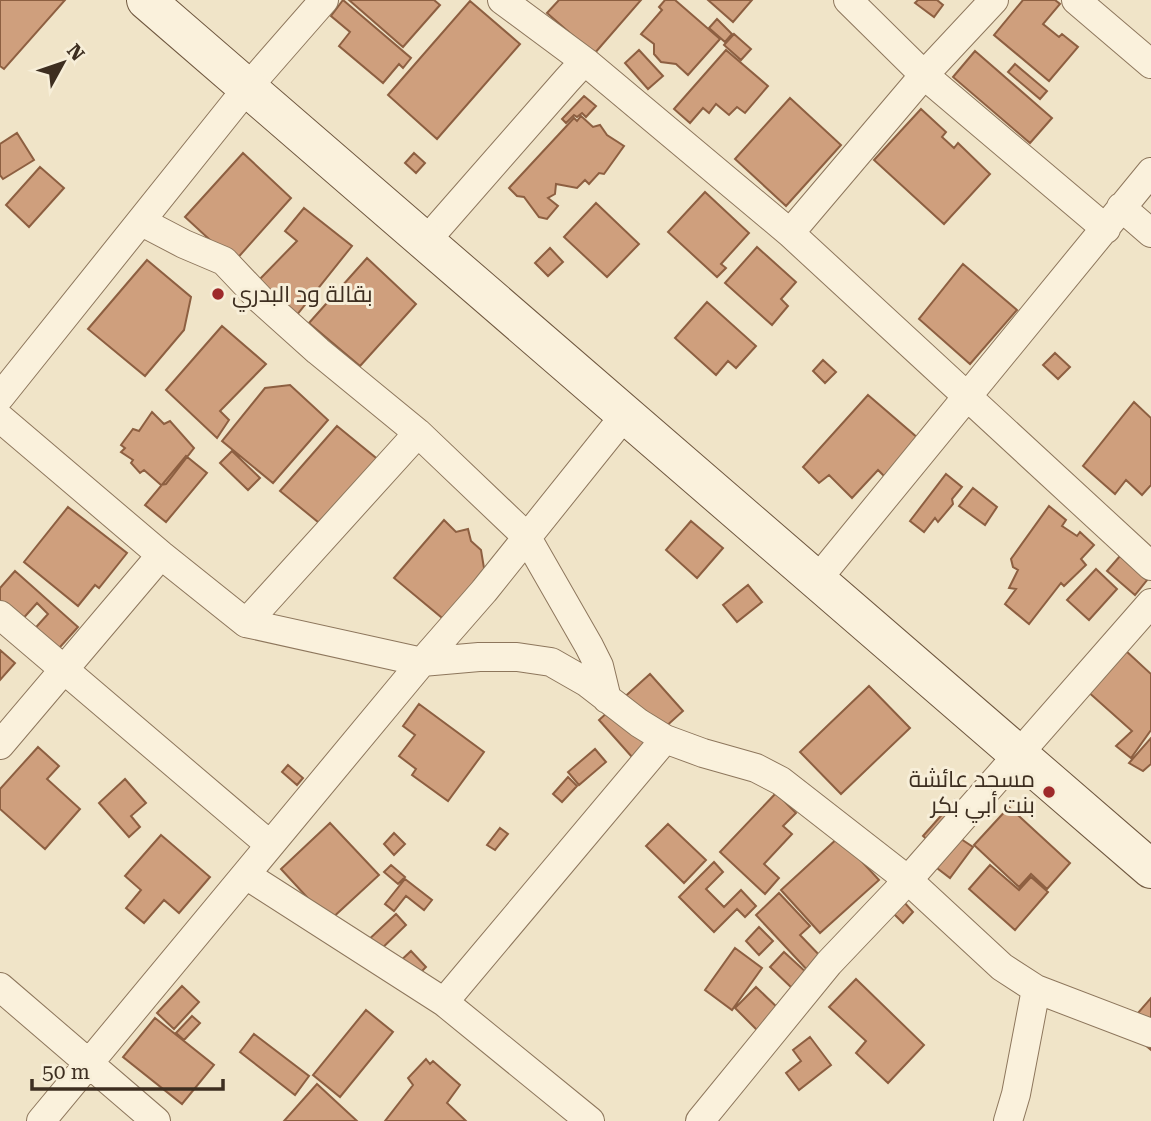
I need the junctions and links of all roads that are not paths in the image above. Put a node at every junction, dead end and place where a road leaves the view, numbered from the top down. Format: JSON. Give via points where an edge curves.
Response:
{"nodes":[{"id":1,"x":146,"y":0,"type":"edge"},
{"id":2,"x":324,"y":0,"type":"edge"},
{"id":3,"x":502,"y":0,"type":"edge"},
{"id":4,"x":848,"y":0,"type":"edge"},
{"id":5,"x":993,"y":0,"type":"edge"},
{"id":6,"x":1076,"y":0,"type":"edge"},
{"id":7,"x":587,"y":63,"type":"junction"},
{"id":8,"x":1151,"y":64,"type":"edge"},
{"id":9,"x":924,"y":75,"type":"junction"},
{"id":10,"x":248,"y":87,"type":"junction"},
{"id":11,"x":1151,"y":172,"type":"edge"},
{"id":12,"x":1114,"y":218,"type":"junction"},
{"id":13,"x":142,"y":222,"type":"junction"},
{"id":14,"x":789,"y":233,"type":"junction"},
{"id":15,"x":1151,"y":233,"type":"edge"},
{"id":16,"x":425,"y":242,"type":"junction"},
{"id":17,"x":0,"y":397,"type":"edge"},
{"id":18,"x":966,"y":398,"type":"junction"},
{"id":19,"x":625,"y":415,"type":"junction"},
{"id":20,"x":0,"y":418,"type":"edge"},
{"id":21,"x":418,"y":433,"type":"junction"},
{"id":22,"x":526,"y":536,"type":"junction"},
{"id":23,"x":161,"y":555,"type":"junction"},
{"id":24,"x":1151,"y":566,"type":"edge"},
{"id":25,"x":816,"y":581,"type":"junction"},
{"id":26,"x":1151,"y":603,"type":"edge"},
{"id":27,"x":0,"y":615,"type":"edge"},
{"id":28,"x":246,"y":623,"type":"junction"},
{"id":29,"x":422,"y":662,"type":"junction"},
{"id":30,"x":65,"y":670,"type":"junction"},
{"id":31,"x":607,"y":699,"type":"junction"},
{"id":32,"x":665,"y":739,"type":"junction"},
{"id":33,"x":0,"y":745,"type":"edge"},
{"id":34,"x":1018,"y":754,"type":"junction"},
{"id":35,"x":270,"y":845,"type":"junction"},
{"id":36,"x":1151,"y":869,"type":"edge"},
{"id":37,"x":246,"y":875,"type":"junction"},
{"id":38,"x":908,"y":880,"type":"junction"},
{"id":39,"x":0,"y":987,"type":"edge"},
{"id":40,"x":1036,"y":989,"type":"junction"},
{"id":41,"x":444,"y":1002,"type":"junction"},
{"id":42,"x":1151,"y":1033,"type":"edge"},
{"id":43,"x":89,"y":1064,"type":"junction"},
{"id":44,"x":41,"y":1121,"type":"edge"},
{"id":45,"x":156,"y":1121,"type":"edge"},
{"id":46,"x":590,"y":1121,"type":"edge"},
{"id":47,"x":700,"y":1121,"type":"edge"},
{"id":48,"x":1008,"y":1121,"type":"edge"}],
"edges":[{"from":1,"to":10,"type":"street"},
{"from":2,"to":10,"type":"street"},
{"from":3,"to":7,"type":"street"},
{"from":4,"to":9,"type":"street"},
{"from":5,"to":9,"type":"street"},
{"from":6,"to":8,"type":"street"},
{"from":7,"to":14,"type":"street"},
{"from":7,"to":16,"type":"street"},
{"from":9,"to":12,"type":"street"},
{"from":9,"to":14,"type":"street"},
{"from":10,"to":13,"type":"street"},
{"from":10,"to":16,"type":"street"},
{"from":11,"to":12,"type":"street"},
{"from":12,"to":15,"type":"street"},
{"from":12,"to":18,"type":"street"},
{"from":13,"to":17,"type":"street"},
{"from":13,"to":21,"type":"street","via":[[224,261],[318,351]]},
{"from":14,"to":18,"type":"street"},
{"from":16,"to":19,"type":"street"},
{"from":18,"to":24,"type":"street"},
{"from":18,"to":25,"type":"street"},
{"from":19,"to":22,"type":"street"},
{"from":19,"to":25,"type":"street"},
{"from":20,"to":23,"type":"street"},
{"from":21,"to":22,"type":"street"},
{"from":21,"to":28,"type":"street"},
{"from":22,"to":29,"type":"street"},
{"from":22,"to":31,"type":"street","via":[[589,646]]},
{"from":23,"to":28,"type":"street"},
{"from":23,"to":30,"type":"street"},
{"from":25,"to":34,"type":"street"},
{"from":26,"to":34,"type":"street"},
{"from":27,"to":30,"type":"street"},
{"from":28,"to":29,"type":"street"},
{"from":29,"to":31,"type":"street","via":[[479,657],[551,662]]},
{"from":29,"to":35,"type":"street"},
{"from":30,"to":33,"type":"street"},
{"from":30,"to":35,"type":"street"},
{"from":31,"to":32,"type":"street"},
{"from":32,"to":38,"type":"street","via":[[756,768],[781,781]]},
{"from":32,"to":41,"type":"street"},
{"from":34,"to":36,"type":"street"},
{"from":34,"to":38,"type":"street"},
{"from":35,"to":37,"type":"street"},
{"from":37,"to":41,"type":"street"},
{"from":37,"to":43,"type":"street"},
{"from":38,"to":40,"type":"street","via":[[1002,967]]},
{"from":38,"to":47,"type":"street","via":[[829,963]]},
{"from":39,"to":43,"type":"street"},
{"from":40,"to":42,"type":"street"},
{"from":40,"to":48,"type":"street"},
{"from":41,"to":46,"type":"street"},
{"from":43,"to":44,"type":"street"},
{"from":43,"to":45,"type":"street"}]}
